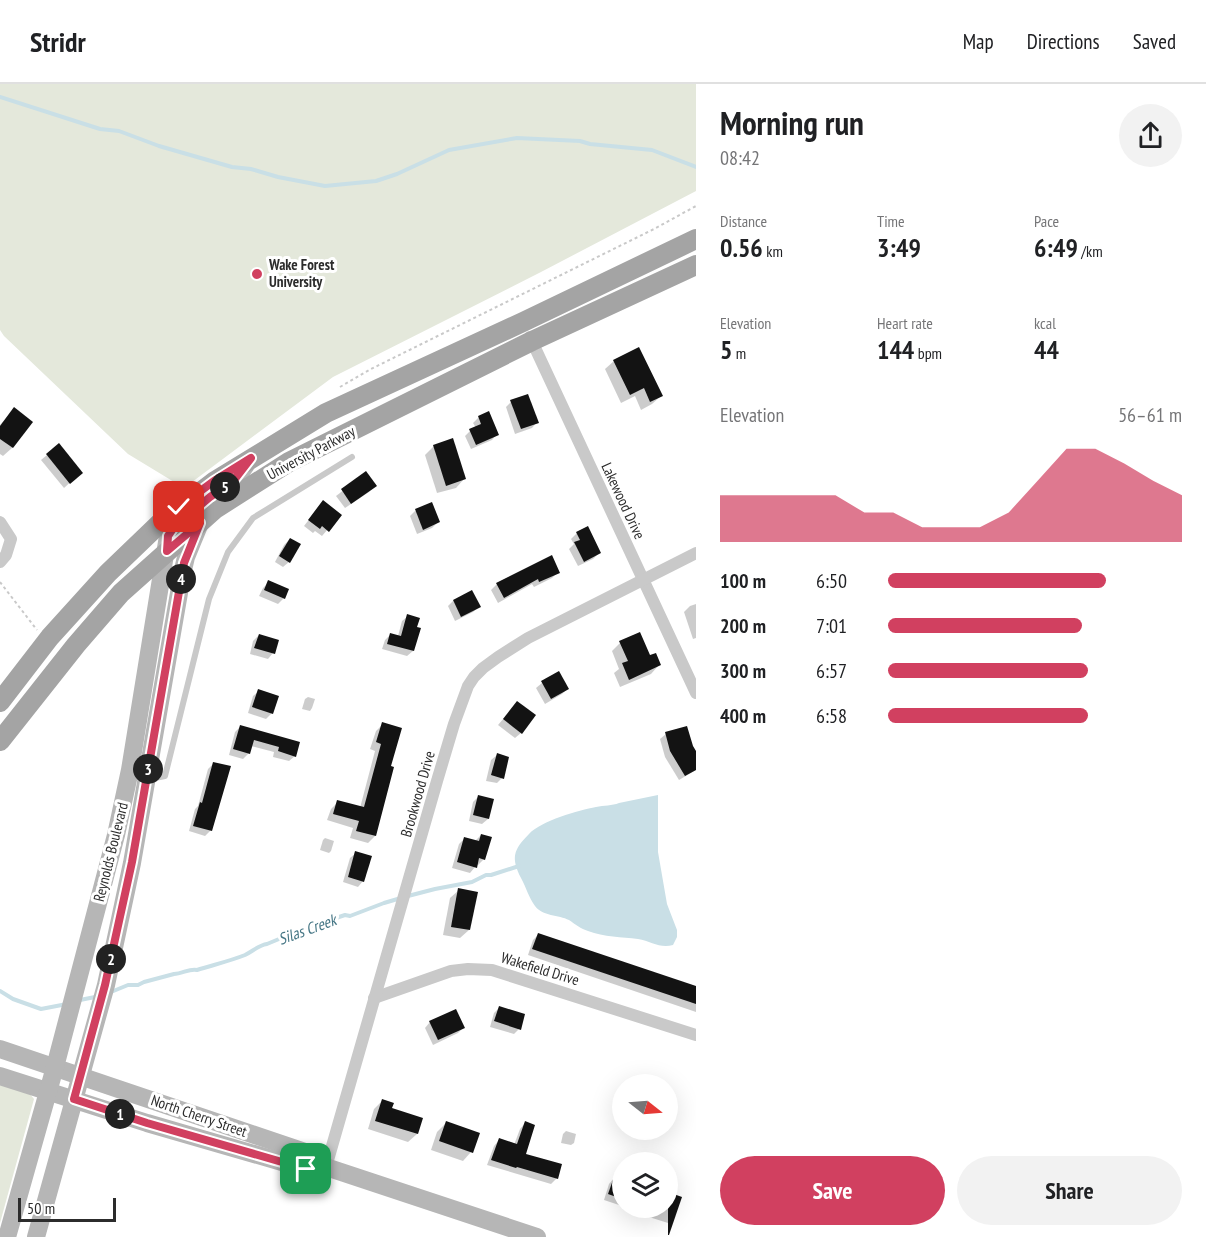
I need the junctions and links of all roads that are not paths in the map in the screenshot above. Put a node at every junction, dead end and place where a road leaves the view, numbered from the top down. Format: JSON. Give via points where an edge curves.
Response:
{"nodes":[{"id":1,"x":696,"y":239,"type":"edge"},
{"id":2,"x":696,"y":265,"type":"edge"},
{"id":3,"x":523,"y":322,"type":"junction"},
{"id":4,"x":531,"y":341,"type":"junction"},
{"id":5,"x":352,"y":457,"type":"dead end"},
{"id":6,"x":251,"y":458,"type":"junction"},
{"id":7,"x":0,"y":522,"type":"edge"},
{"id":8,"x":200,"y":523,"type":"junction"},
{"id":9,"x":167,"y":551,"type":"junction"},
{"id":10,"x":696,"y":553,"type":"edge"},
{"id":11,"x":0,"y":562,"type":"edge"},
{"id":12,"x":643,"y":580,"type":"junction"},
{"id":13,"x":696,"y":693,"type":"edge"},
{"id":14,"x":0,"y":702,"type":"edge"},
{"id":15,"x":0,"y":741,"type":"edge"},
{"id":16,"x":146,"y":780,"type":"junction"},
{"id":17,"x":374,"y":998,"type":"junction"},
{"id":18,"x":696,"y":1035,"type":"edge"},
{"id":19,"x":0,"y":1049,"type":"edge"},
{"id":20,"x":55,"y":1067,"type":"junction"},
{"id":21,"x":0,"y":1076,"type":"edge"},
{"id":22,"x":80,"y":1076,"type":"junction"},
{"id":23,"x":48,"y":1090,"type":"junction"},
{"id":24,"x":74,"y":1099,"type":"junction"},
{"id":25,"x":326,"y":1167,"type":"junction"},
{"id":26,"x":7,"y":1237,"type":"edge"},
{"id":27,"x":36,"y":1237,"type":"edge"},
{"id":28,"x":537,"y":1237,"type":"edge"}],
"edges":[{"from":1,"to":3,"type":"main road","name":"University Parkway"},
{"from":2,"to":4,"type":"main road","name":"University Parkway"},
{"from":3,"to":4,"type":"street","name":"Lakewood Drive"},
{"from":3,"to":6,"type":"main road","name":"University Parkway","via":[[326,413]]},
{"from":4,"to":8,"type":"main road","name":"University Parkway","via":[[289,462],[215,509]]},
{"from":4,"to":12,"type":"street","name":"Lakewood Drive"},
{"from":5,"to":16,"type":"lane","via":[[253,518],[228,552],[209,599],[165,776]]},
{"from":6,"to":9,"type":"main road","name":"Reynolds Boulevard","via":[[234,480],[174,527],[168,536]]},
{"from":6,"to":14,"type":"main road","name":"University Parkway","via":[[195,495],[136,546],[75,608]]},
{"from":7,"to":11,"type":"street","via":[[11,539]]},
{"from":8,"to":9,"type":"main road","name":"University Parkway"},
{"from":8,"to":16,"type":"main road","name":"Reynolds Boulevard","via":[[183,570]]},
{"from":9,"to":15,"type":"main road","name":"University Parkway","via":[[121,593]]},
{"from":9,"to":20,"type":"main road","name":"Reynolds Boulevard","via":[[116,835]]},
{"from":10,"to":12,"type":"street","name":"Brookwood Drive"},
{"from":12,"to":13,"type":"street","name":"Lakewood Drive"},
{"from":12,"to":17,"type":"street","name":"Brookwood Drive","via":[[528,638],[483,668],[468,686]]},
{"from":16,"to":22,"type":"main road","name":"Reynolds Boulevard","via":[[105,985]]},
{"from":17,"to":18,"type":"street","name":"Wakefield Drive","via":[[434,976],[468,969],[492,970]]},
{"from":17,"to":25,"type":"street","name":"Brookwood Drive"},
{"from":19,"to":20,"type":"main road","name":"North Cherry Street"},
{"from":20,"to":22,"type":"main road","name":"North Cherry Street"},
{"from":20,"to":23,"type":"main road","name":"Reynolds Boulevard"},
{"from":21,"to":23,"type":"main road","name":"North Cherry Street"},
{"from":22,"to":24,"type":"main road","name":"Reynolds Boulevard"},
{"from":22,"to":25,"type":"main road","name":"North Cherry Street","via":[[311,1154]]},
{"from":23,"to":24,"type":"main road","name":"North Cherry Street"},
{"from":23,"to":26,"type":"main road","name":"Reynolds Boulevard"},
{"from":24,"to":25,"type":"main road","name":"North Cherry Street","via":[[306,1169]]},
{"from":24,"to":27,"type":"main road","name":"Reynolds Boulevard"},
{"from":25,"to":28,"type":"main road","name":"North Cherry Street"}]}
